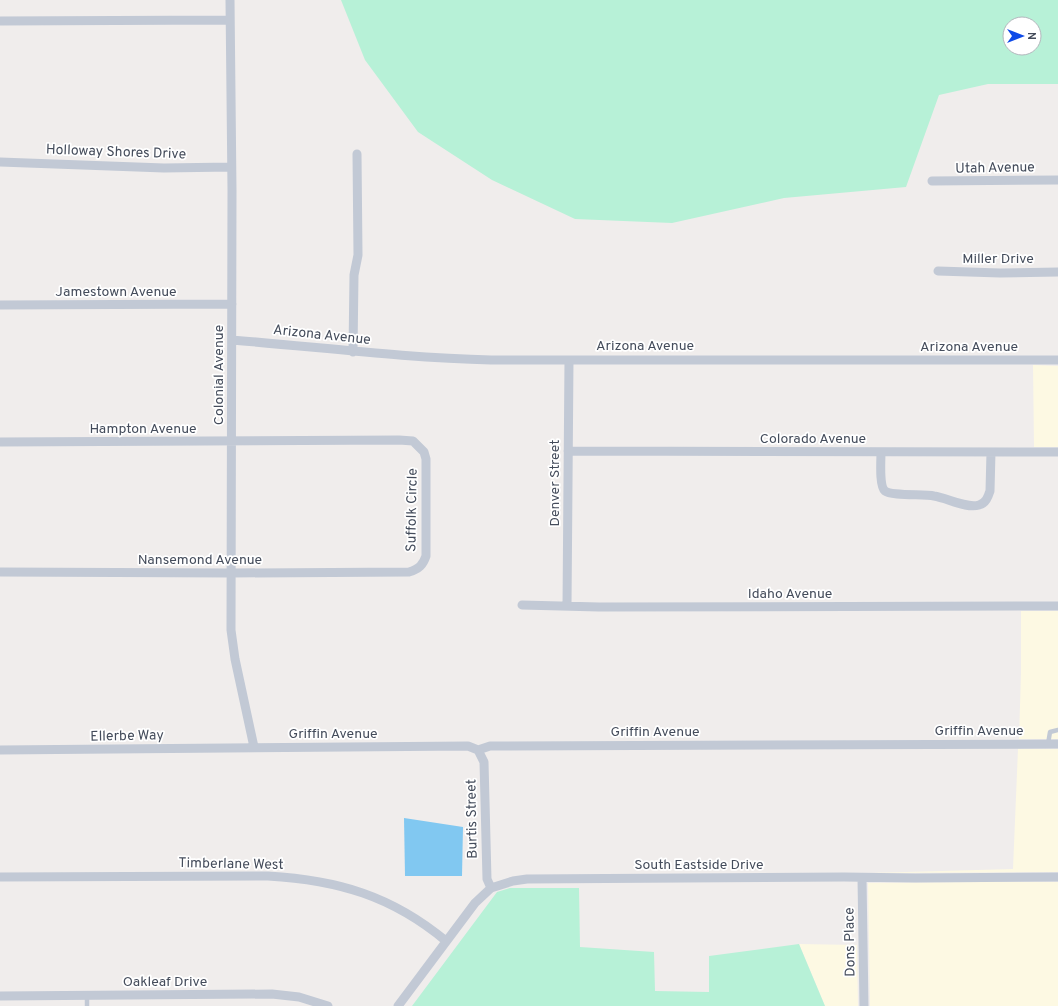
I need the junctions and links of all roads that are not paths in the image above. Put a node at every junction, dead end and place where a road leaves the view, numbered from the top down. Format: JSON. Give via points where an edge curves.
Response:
{"nodes":[{"id":1,"x":230,"y":0,"type":"edge"},
{"id":2,"x":230,"y":20,"type":"junction"},
{"id":3,"x":0,"y":21,"type":"edge"},
{"id":4,"x":357,"y":154,"type":"dead end"},
{"id":5,"x":0,"y":162,"type":"edge"},
{"id":6,"x":231,"y":167,"type":"junction"},
{"id":7,"x":1058,"y":180,"type":"edge"},
{"id":8,"x":932,"y":181,"type":"dead end"},
{"id":9,"x":938,"y":271,"type":"dead end"},
{"id":10,"x":1058,"y":272,"type":"edge"},
{"id":11,"x":232,"y":304,"type":"junction"},
{"id":12,"x":0,"y":305,"type":"edge"},
{"id":13,"x":232,"y":340,"type":"junction"},
{"id":14,"x":353,"y":352,"type":"junction"},
{"id":15,"x":569,"y":360,"type":"junction"},
{"id":16,"x":1058,"y":360,"type":"edge"},
{"id":17,"x":359,"y":440,"type":"joint"},
{"id":18,"x":0,"y":442,"type":"edge"},
{"id":19,"x":231,"y":442,"type":"junction"},
{"id":20,"x":568,"y":451,"type":"junction"},
{"id":21,"x":881,"y":452,"type":"junction"},
{"id":22,"x":990,"y":452,"type":"junction"},
{"id":23,"x":1058,"y":452,"type":"edge"},
{"id":24,"x":0,"y":572,"type":"edge"},
{"id":25,"x":400,"y":572,"type":"joint"},
{"id":26,"x":232,"y":573,"type":"junction"},
{"id":27,"x":522,"y":605,"type":"dead end"},
{"id":28,"x":567,"y":606,"type":"junction"},
{"id":29,"x":1058,"y":606,"type":"edge"},
{"id":30,"x":1058,"y":730,"type":"edge"},
{"id":31,"x":1053,"y":744,"type":"edge"},
{"id":32,"x":254,"y":748,"type":"junction"},
{"id":33,"x":0,"y":750,"type":"edge"},
{"id":34,"x":478,"y":750,"type":"junction"},
{"id":35,"x":0,"y":877,"type":"edge"},
{"id":36,"x":1058,"y":877,"type":"edge"},
{"id":37,"x":862,"y":878,"type":"junction"},
{"id":38,"x":491,"y":888,"type":"junction"},
{"id":39,"x":446,"y":941,"type":"junction"},
{"id":40,"x":87,"y":995,"type":"junction"},
{"id":41,"x":0,"y":996,"type":"edge"},
{"id":42,"x":87,"y":1006,"type":"edge"},
{"id":43,"x":328,"y":1006,"type":"edge"},
{"id":44,"x":398,"y":1006,"type":"edge"},
{"id":45,"x":864,"y":1006,"type":"edge"}],
"edges":[{"from":1,"to":2,"type":"street","name":"Colonial Avenue"},
{"from":2,"to":3,"type":"street"},
{"from":2,"to":6,"type":"street","name":"Colonial Avenue"},
{"from":4,"to":14,"type":"street","via":[[358,255],[354,275]]},
{"from":5,"to":6,"type":"street","name":"Holloway Shores Drive","via":[[164,168]]},
{"from":6,"to":11,"type":"street","name":"Colonial Avenue"},
{"from":7,"to":8,"type":"street","name":"Utah Avenue"},
{"from":9,"to":10,"type":"street","name":"Miller Drive"},
{"from":11,"to":12,"type":"street","name":"Jamestown Avenue"},
{"from":11,"to":13,"type":"street","name":"Colonial Avenue"},
{"from":13,"to":14,"type":"street","name":"Arizona Avenue"},
{"from":13,"to":19,"type":"street","name":"Colonial Avenue"},
{"from":14,"to":15,"type":"street","name":"Arizona Avenue","via":[[448,359]]},
{"from":15,"to":16,"type":"street","name":"Arizona Avenue"},
{"from":15,"to":20,"type":"street","name":"Denver Street"},
{"from":17,"to":19,"type":"street","name":"Hampton Avenue"},
{"from":17,"to":25,"type":"street","name":"Suffolk Circle","via":[[413,441],[424,452],[426,556],[417,570]]},
{"from":18,"to":19,"type":"street","name":"Hampton Avenue"},
{"from":19,"to":26,"type":"street","name":"Colonial Avenue"},
{"from":20,"to":21,"type":"street","name":"Colorado Avenue"},
{"from":20,"to":28,"type":"street","name":"Denver Street"},
{"from":21,"to":22,"type":"street","name":"Colorado Avenue"},
{"from":21,"to":22,"type":"street","via":[[881,487],[885,492],[934,496],[972,506],[984,502],[990,491]]},
{"from":22,"to":23,"type":"street","name":"Colorado Avenue"},
{"from":24,"to":26,"type":"street","name":"Nansemond Avenue"},
{"from":25,"to":26,"type":"street","name":"Nansemond Avenue"},
{"from":26,"to":32,"type":"street","name":"Colonial Avenue","via":[[232,644]]},
{"from":27,"to":28,"type":"street","name":"Idaho Avenue"},
{"from":28,"to":29,"type":"street","name":"Idaho Avenue"},
{"from":30,"to":31,"type":"lane","via":[[1050,732]]},
{"from":31,"to":34,"type":"street","name":"Griffin Avenue","via":[[490,746]]},
{"from":32,"to":33,"type":"street","name":"Ellerbe Way"},
{"from":32,"to":34,"type":"street","name":"Griffin Avenue","via":[[468,746]]},
{"from":34,"to":38,"type":"street","name":"Burtis Street","via":[[484,762],[487,879]]},
{"from":35,"to":39,"type":"street","name":"Timberlane West","via":[[296,878],[350,888],[378,898],[430,927]]},
{"from":36,"to":37,"type":"street","name":"South Eastside Drive"},
{"from":37,"to":38,"type":"street","name":"South Eastside Drive","via":[[527,879]]},
{"from":37,"to":45,"type":"street","name":"Dons Place"},
{"from":38,"to":39,"type":"street","name":"South Eastside Drive","via":[[475,903]]},
{"from":39,"to":44,"type":"street","name":"South Eastside Drive"},
{"from":40,"to":41,"type":"street","name":"Oakleaf Drive"},
{"from":40,"to":42,"type":"lane"},
{"from":40,"to":43,"type":"street","name":"Oakleaf Drive","via":[[272,994],[300,997]]}]}
